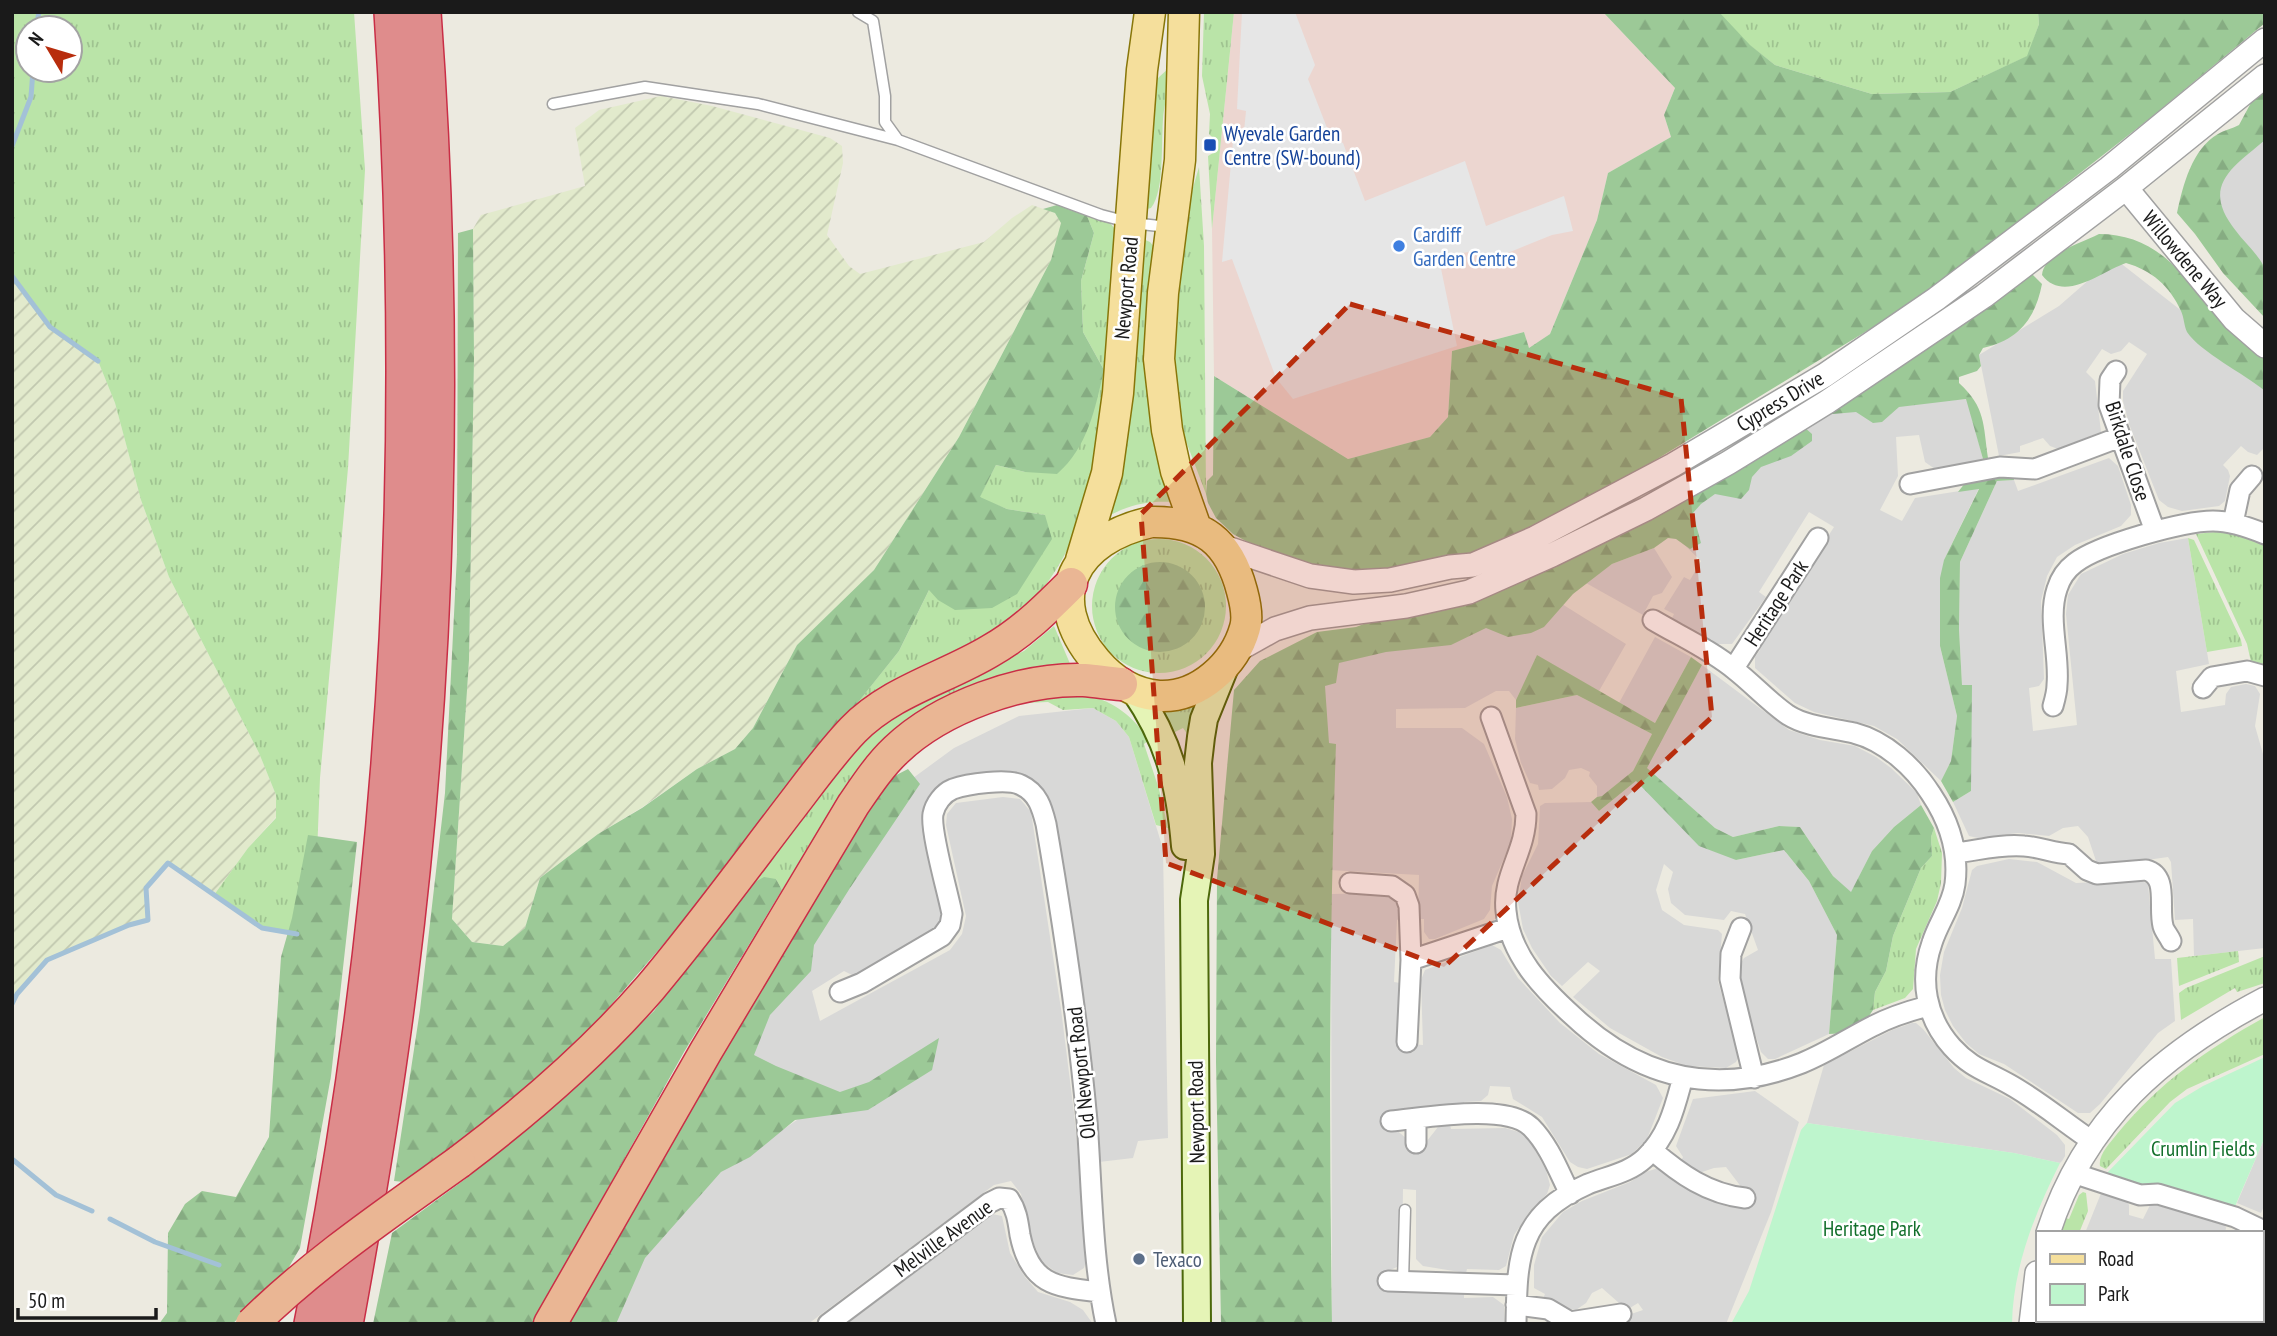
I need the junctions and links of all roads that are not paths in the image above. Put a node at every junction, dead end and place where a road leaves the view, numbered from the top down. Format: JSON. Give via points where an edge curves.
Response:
{"nodes":[{"id":1,"x":392,"y":12,"type":"edge"},
{"id":2,"x":423,"y":12,"type":"edge"},
{"id":3,"x":858,"y":12,"type":"edge"},
{"id":4,"x":1150,"y":12,"type":"edge"},
{"id":5,"x":1184,"y":12,"type":"edge"},
{"id":6,"x":2265,"y":40,"type":"edge"},
{"id":7,"x":2265,"y":76,"type":"edge"},
{"id":8,"x":553,"y":104,"type":"dead end"},
{"id":9,"x":898,"y":139,"type":"junction"},
{"id":10,"x":2109,"y":168,"type":"junction"},
{"id":11,"x":2126,"y":188,"type":"junction"},
{"id":12,"x":1132,"y":223,"type":"junction"},
{"id":13,"x":1173,"y":228,"type":"junction"},
{"id":14,"x":2265,"y":346,"type":"edge"},
{"id":15,"x":2116,"y":371,"type":"dead end"},
{"id":16,"x":2120,"y":437,"type":"junction"},
{"id":17,"x":2252,"y":476,"type":"dead end"},
{"id":18,"x":1910,"y":484,"type":"dead end"},
{"id":19,"x":2233,"y":523,"type":"junction"},
{"id":20,"x":1196,"y":528,"type":"junction"},
{"id":21,"x":2155,"y":531,"type":"junction"},
{"id":22,"x":2265,"y":534,"type":"edge"},
{"id":23,"x":1818,"y":537,"type":"dead end"},
{"id":24,"x":1224,"y":547,"type":"junction"},
{"id":25,"x":1076,"y":572,"type":"junction"},
{"id":26,"x":1653,"y":620,"type":"dead end"},
{"id":27,"x":1229,"y":660,"type":"junction"},
{"id":28,"x":1734,"y":668,"type":"junction"},
{"id":29,"x":2265,"y":676,"type":"edge"},
{"id":30,"x":1128,"y":687,"type":"junction"},
{"id":31,"x":2203,"y":688,"type":"dead end"},
{"id":32,"x":2053,"y":706,"type":"dead end"},
{"id":33,"x":1492,"y":717,"type":"dead end"},
{"id":34,"x":1956,"y":853,"type":"junction"},
{"id":35,"x":1350,"y":883,"type":"dead end"},
{"id":36,"x":1194,"y":900,"type":"junction"},
{"id":37,"x":1508,"y":928,"type":"junction"},
{"id":38,"x":1741,"y":928,"type":"dead end"},
{"id":39,"x":2171,"y":941,"type":"dead end"},
{"id":40,"x":1410,"y":960,"type":"junction"},
{"id":41,"x":840,"y":992,"type":"dead end"},
{"id":42,"x":2265,"y":999,"type":"edge"},
{"id":43,"x":1928,"y":1006,"type":"junction"},
{"id":44,"x":1407,"y":1042,"type":"dead end"},
{"id":45,"x":1683,"y":1077,"type":"junction"},
{"id":46,"x":1754,"y":1078,"type":"junction"},
{"id":47,"x":1497,"y":1094,"type":"dead end"},
{"id":48,"x":1495,"y":1114,"type":"junction"},
{"id":49,"x":1416,"y":1119,"type":"junction"},
{"id":50,"x":1391,"y":1121,"type":"dead end"},
{"id":51,"x":2092,"y":1141,"type":"junction"},
{"id":52,"x":1416,"y":1143,"type":"dead end"},
{"id":53,"x":1652,"y":1150,"type":"junction"},
{"id":54,"x":2073,"y":1173,"type":"junction"},
{"id":55,"x":1570,"y":1194,"type":"junction"},
{"id":56,"x":1745,"y":1198,"type":"dead end"},
{"id":57,"x":1405,"y":1210,"type":"dead end"},
{"id":58,"x":2258,"y":1228,"type":"dead end"},
{"id":59,"x":2049,"y":1231,"type":"edge"},
{"id":60,"x":1395,"y":1281,"type":"joint"},
{"id":61,"x":2036,"y":1282,"type":"edge"},
{"id":62,"x":1100,"y":1292,"type":"junction"},
{"id":63,"x":1516,"y":1305,"type":"edge"},
{"id":64,"x":1621,"y":1314,"type":"dead end"},
{"id":65,"x":252,"y":1324,"type":"edge"},
{"id":66,"x":312,"y":1324,"type":"edge"},
{"id":67,"x":345,"y":1324,"type":"edge"},
{"id":68,"x":550,"y":1324,"type":"edge"},
{"id":69,"x":828,"y":1324,"type":"edge"},
{"id":70,"x":1106,"y":1324,"type":"edge"},
{"id":71,"x":1196,"y":1324,"type":"edge"},
{"id":72,"x":2031,"y":1324,"type":"edge"}],
"edges":[{"from":1,"to":66,"type":"highway","via":[[404,306],[403,499],[395,672],[368,975]]},
{"from":2,"to":67,"type":"highway","via":[[436,320],[429,653],[401,974]]},
{"from":3,"to":9,"type":"lane","via":[[873,21],[885,122]]},
{"from":4,"to":12,"type":"main road","name":"Newport Road"},
{"from":5,"to":13,"type":"main road","name":"Newport Road","via":[[1182,126]]},
{"from":6,"to":10,"type":"street","name":"Cypress Drive"},
{"from":7,"to":11,"type":"street","name":"Cypress Drive"},
{"from":8,"to":9,"type":"lane","via":[[645,87],[758,104]]},
{"from":9,"to":12,"type":"lane"},
{"from":10,"to":11,"type":"street","name":"Willowdene Way"},
{"from":10,"to":24,"type":"street","name":"Cypress Drive","via":[[1936,299],[1825,375],[1673,465],[1535,538],[1473,565],[1354,582],[1310,576]]},
{"from":11,"to":14,"type":"street","name":"Willowdene Way","via":[[2234,319]]},
{"from":11,"to":27,"type":"street","name":"Cypress Drive","via":[[1984,296],[1827,402],[1646,509],[1469,592],[1406,606],[1310,618],[1275,629]]},
{"from":12,"to":13,"type":"lane"},
{"from":12,"to":25,"type":"main road","name":"Newport Road","via":[[1107,473]]},
{"from":13,"to":20,"type":"main road","name":"Newport Road","via":[[1163,293],[1161,398],[1176,471]]},
{"from":15,"to":16,"type":"street","name":"Birkdale Close","via":[[2108,393]]},
{"from":16,"to":18,"type":"street","via":[[2035,469],[2000,467]]},
{"from":16,"to":21,"type":"street","name":"Birkdale Close"},
{"from":17,"to":19,"type":"street","via":[[2240,490]]},
{"from":19,"to":21,"type":"street","via":[[2212,521]]},
{"from":19,"to":22,"type":"street"},
{"from":20,"to":24,"type":"main road"},
{"from":20,"to":25,"type":"main road","via":[[1164,522],[1134,526],[1098,544]]},
{"from":21,"to":32,"type":"street","via":[[2094,553],[2065,572],[2054,603],[2057,685]]},
{"from":23,"to":28,"type":"street","name":"Heritage Park"},
{"from":24,"to":27,"type":"main road","via":[[1239,577],[1246,611],[1246,627]]},
{"from":25,"to":30,"type":"main road","via":[[1069,604],[1074,629],[1094,658]]},
{"from":25,"to":65,"type":"highway","bridge":true,"via":[[1041,615],[1016,635],[888,702],[855,729],[613,1029],[545,1094],[313,1270]]},
{"from":26,"to":28,"type":"street","name":"Heritage Park"},
{"from":27,"to":30,"type":"main road","via":[[1203,684],[1185,692],[1160,696]]},
{"from":27,"to":36,"type":"main road","name":"Newport Road","via":[[1200,737],[1201,854]]},
{"from":28,"to":34,"type":"street","name":"Heritage Park","via":[[1789,716],[1855,733],[1895,754],[1932,795]]},
{"from":29,"to":31,"type":"street","via":[[2246,671],[2212,677]]},
{"from":30,"to":36,"type":"main road","name":"Newport Road","via":[[1154,720],[1172,763]]},
{"from":30,"to":68,"type":"highway","via":[[1083,680],[1006,691],[916,733],[877,769],[706,1051]]},
{"from":33,"to":37,"type":"street","via":[[1526,814],[1526,831],[1506,890]]},
{"from":34,"to":39,"type":"street","via":[[2028,846],[2069,854],[2097,874],[2153,872],[2159,878],[2163,927]]},
{"from":34,"to":43,"type":"street","name":"Heritage Park","via":[[1951,901],[1926,967]]},
{"from":35,"to":40,"type":"street","via":[[1392,886],[1405,895]]},
{"from":36,"to":71,"type":"main road","name":"Newport Road"},
{"from":37,"to":40,"type":"street"},
{"from":37,"to":45,"type":"street","via":[[1525,964],[1580,1023],[1630,1057]]},
{"from":38,"to":46,"type":"street","via":[[1731,954],[1730,979]]},
{"from":40,"to":44,"type":"street"},
{"from":41,"to":62,"type":"street","name":"Old Newport Road","via":[[942,936],[950,925],[953,914],[934,829],[933,813],[940,798],[951,790],[1003,782],[1020,784],[1032,792],[1046,824],[1079,1042]]},
{"from":42,"to":51,"type":"street","via":[[2170,1058],[2129,1096]]},
{"from":43,"to":46,"type":"street","via":[[1875,1024],[1803,1062]]},
{"from":43,"to":51,"type":"street","name":"Heritage Park","via":[[1941,1033],[1972,1066],[2010,1084]]},
{"from":45,"to":46,"type":"street"},
{"from":45,"to":53,"type":"street","via":[[1670,1124]]},
{"from":47,"to":48,"type":"street"},
{"from":48,"to":49,"type":"street"},
{"from":48,"to":55,"type":"street","via":[[1529,1125]]},
{"from":49,"to":50,"type":"street"},
{"from":49,"to":52,"type":"street"},
{"from":51,"to":54,"type":"street"},
{"from":53,"to":55,"type":"street","via":[[1626,1172]]},
{"from":53,"to":56,"type":"street","via":[[1684,1176],[1729,1196]]},
{"from":54,"to":58,"type":"street","via":[[2140,1195],[2158,1195],[2235,1217]]},
{"from":54,"to":59,"type":"street"},
{"from":55,"to":63,"type":"street","via":[[1541,1214],[1524,1243],[1518,1260]]},
{"from":57,"to":60,"type":"lane"},
{"from":60,"to":63,"type":"street"},
{"from":61,"to":72,"type":"street"},
{"from":62,"to":69,"type":"street","name":"Melville Avenue","via":[[1070,1289],[1040,1277],[1024,1253],[1015,1208],[1009,1199],[999,1198]]},
{"from":62,"to":70,"type":"street","name":"Old Newport Road"},
{"from":63,"to":64,"type":"street","via":[[1548,1310],[1570,1322]]}]}
